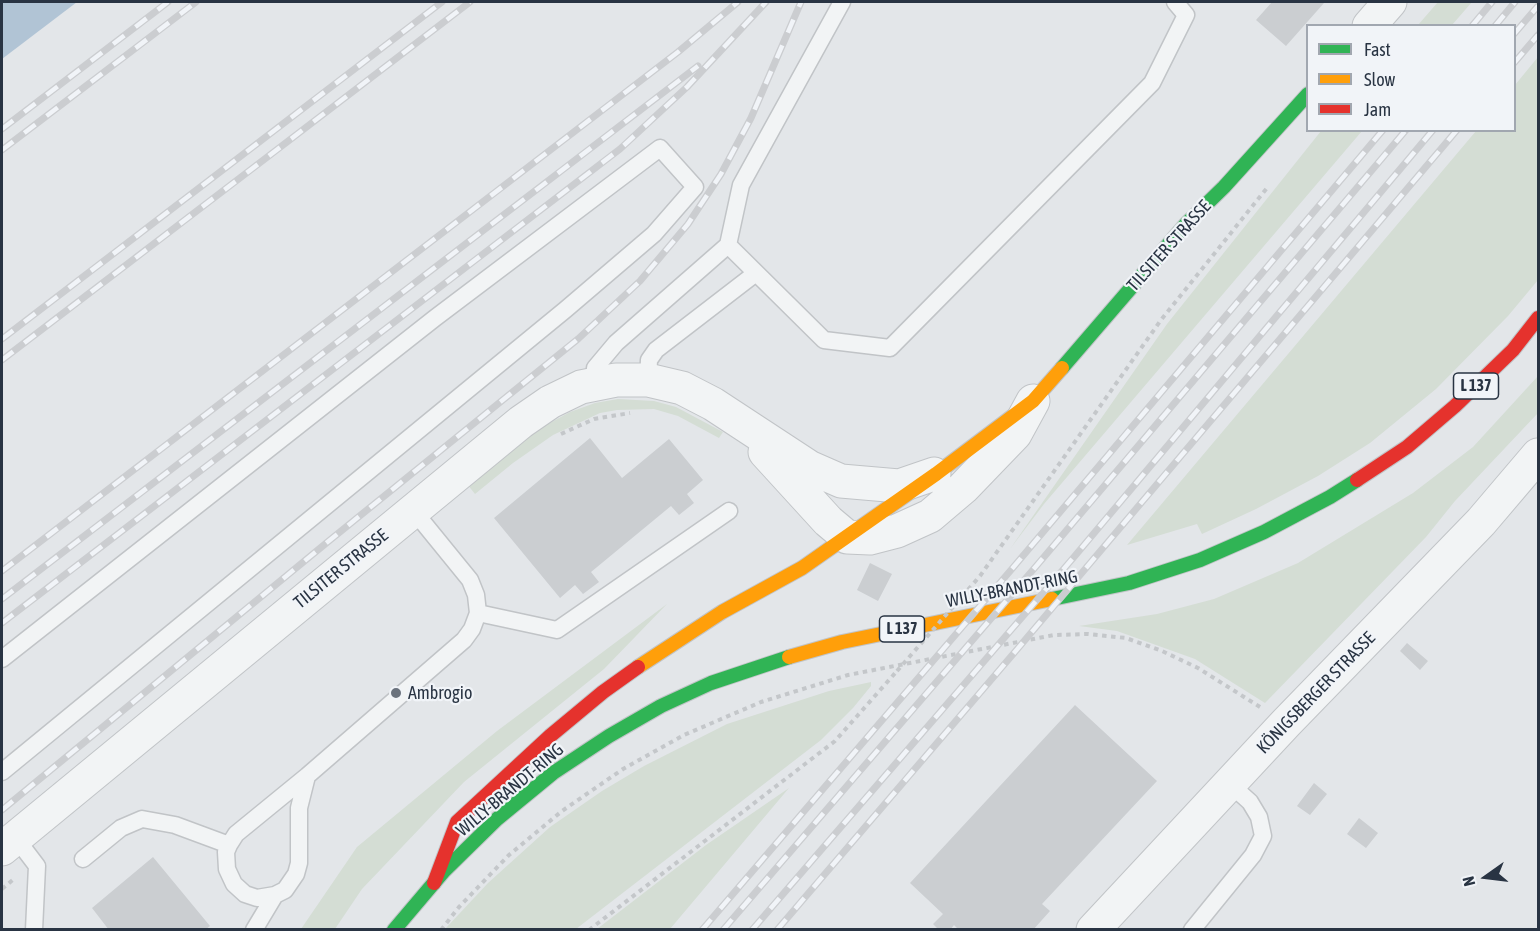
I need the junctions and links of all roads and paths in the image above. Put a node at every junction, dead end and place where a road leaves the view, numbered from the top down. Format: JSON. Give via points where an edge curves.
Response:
{"nodes":[{"id":1,"x":842,"y":2,"type":"edge"},
{"id":2,"x":1175,"y":2,"type":"edge"},
{"id":3,"x":1390,"y":2,"type":"edge"},
{"id":4,"x":1371,"y":24,"type":"edge"},
{"id":5,"x":1306,"y":96,"type":"edge"},
{"id":6,"x":1268,"y":188,"type":"dead end"},
{"id":7,"x":728,"y":245,"type":"junction"},
{"id":8,"x":756,"y":273,"type":"junction"},
{"id":9,"x":1539,"y":318,"type":"edge"},
{"id":10,"x":648,"y":380,"type":"junction"},
{"id":11,"x":597,"y":384,"type":"junction"},
{"id":12,"x":1033,"y":401,"type":"junction"},
{"id":13,"x":713,"y":404,"type":"junction"},
{"id":14,"x":635,"y":413,"type":"dead end"},
{"id":15,"x":559,"y":435,"type":"dead end"},
{"id":16,"x":1539,"y":455,"type":"edge"},
{"id":17,"x":936,"y":474,"type":"junction"},
{"id":18,"x":413,"y":510,"type":"junction"},
{"id":19,"x":729,"y":511,"type":"dead end"},
{"id":20,"x":847,"y":537,"type":"junction"},
{"id":21,"x":478,"y":613,"type":"junction"},
{"id":22,"x":2,"y":659,"type":"edge"},
{"id":23,"x":1286,"y":723,"type":"junction"},
{"id":24,"x":2,"y":772,"type":"edge"},
{"id":25,"x":307,"y":777,"type":"junction"},
{"id":26,"x":1229,"y":783,"type":"junction"},
{"id":27,"x":229,"y":845,"type":"junction"},
{"id":28,"x":17,"y":849,"type":"edge"},
{"id":29,"x":83,"y":859,"type":"dead end"},
{"id":30,"x":434,"y":883,"type":"junction"},
{"id":31,"x":2,"y":889,"type":"edge"},
{"id":32,"x":275,"y":895,"type":"junction"},
{"id":33,"x":1100,"y":927,"type":"edge"},
{"id":34,"x":34,"y":930,"type":"edge"},
{"id":35,"x":254,"y":930,"type":"edge"},
{"id":36,"x":394,"y":930,"type":"edge"},
{"id":37,"x":441,"y":930,"type":"edge"},
{"id":38,"x":589,"y":930,"type":"edge"},
{"id":39,"x":1192,"y":930,"type":"edge"}],
"edges":[{"from":1,"to":7,"type":"lane","via":[[741,185]]},
{"from":2,"to":8,"type":"lane","via":[[1186,15],[1152,84],[890,348],[824,340]]},
{"from":3,"to":4,"type":"street"},
{"from":5,"to":12,"type":"main road","name":"TILSITER STRASSE","via":[[1186,225]]},
{"from":6,"to":38,"type":"path","bridge":true,"via":[[1161,320],[980,576],[835,741]]},
{"from":7,"to":8,"type":"lane"},
{"from":7,"to":11,"type":"lane","via":[[616,343],[595,368]]},
{"from":8,"to":10,"type":"lane","via":[[656,350],[649,360]]},
{"from":9,"to":30,"type":"main road","name":"WILLY-BRANDT-RING","number":"L 137","via":[[1513,350],[1407,447],[1296,516],[1200,560],[1129,583],[842,642],[711,683],[661,706],[553,773],[497,819]]},
{"from":10,"to":11,"type":"street","name":"TILSITER STRASSE"},
{"from":10,"to":13,"type":"street","name":"TILSITER STRASSE","via":[[682,388]]},
{"from":11,"to":18,"type":"street","name":"TILSITER STRASSE","via":[[550,402]]},
{"from":12,"to":17,"type":"main road","name":"TILSITER STRASSE"},
{"from":12,"to":20,"type":"street","name":"TILSITER STRASSE","via":[[1015,434],[930,516],[870,538]]},
{"from":13,"to":17,"type":"street","name":"TILSITER STRASSE","via":[[809,467],[841,482],[899,486]]},
{"from":13,"to":20,"type":"street","name":"TILSITER STRASSE","via":[[763,449]]},
{"from":14,"to":15,"type":"path","via":[[594,419]]},
{"from":16,"to":23,"type":"street","name":"KÖNIGSBERGER STRASSE","via":[[1481,522]]},
{"from":17,"to":20,"type":"main road","name":"TILSITER STRASSE"},
{"from":18,"to":21,"type":"lane","via":[[470,580]]},
{"from":18,"to":28,"type":"street","name":"TILSITER STRASSE"},
{"from":19,"to":21,"type":"lane","via":[[557,630]]},
{"from":20,"to":30,"type":"main road","name":"TILSITER STRASSE","via":[[662,650],[550,736],[457,822]]},
{"from":21,"to":25,"type":"lane","via":[[464,640]]},
{"from":22,"to":24,"type":"lane","via":[[435,318],[660,148],[695,187],[654,234],[574,302]]},
{"from":23,"to":26,"type":"street","name":"KÖNIGSBERGER STRASSE"},
{"from":23,"to":37,"type":"path","via":[[1198,668],[1126,638],[1054,635],[848,675],[761,702],[684,735],[623,768],[561,811],[509,855]]},
{"from":25,"to":27,"type":"lane","via":[[247,825]]},
{"from":25,"to":32,"type":"lane","via":[[299,808],[299,863],[285,890]]},
{"from":26,"to":33,"type":"street","name":"KÖNIGSBERGER STRASSE"},
{"from":26,"to":39,"type":"lane","via":[[1250,802],[1259,817],[1263,836]]},
{"from":27,"to":29,"type":"lane","via":[[175,825],[142,819],[121,828]]},
{"from":27,"to":32,"type":"lane","via":[[227,869],[234,884],[250,896]]},
{"from":28,"to":31,"type":"path"},
{"from":28,"to":34,"type":"lane","via":[[37,866]]},
{"from":30,"to":36,"type":"main road","name":"WILLY-BRANDT-RING","number":"L 137"},
{"from":32,"to":35,"type":"lane"}]}
